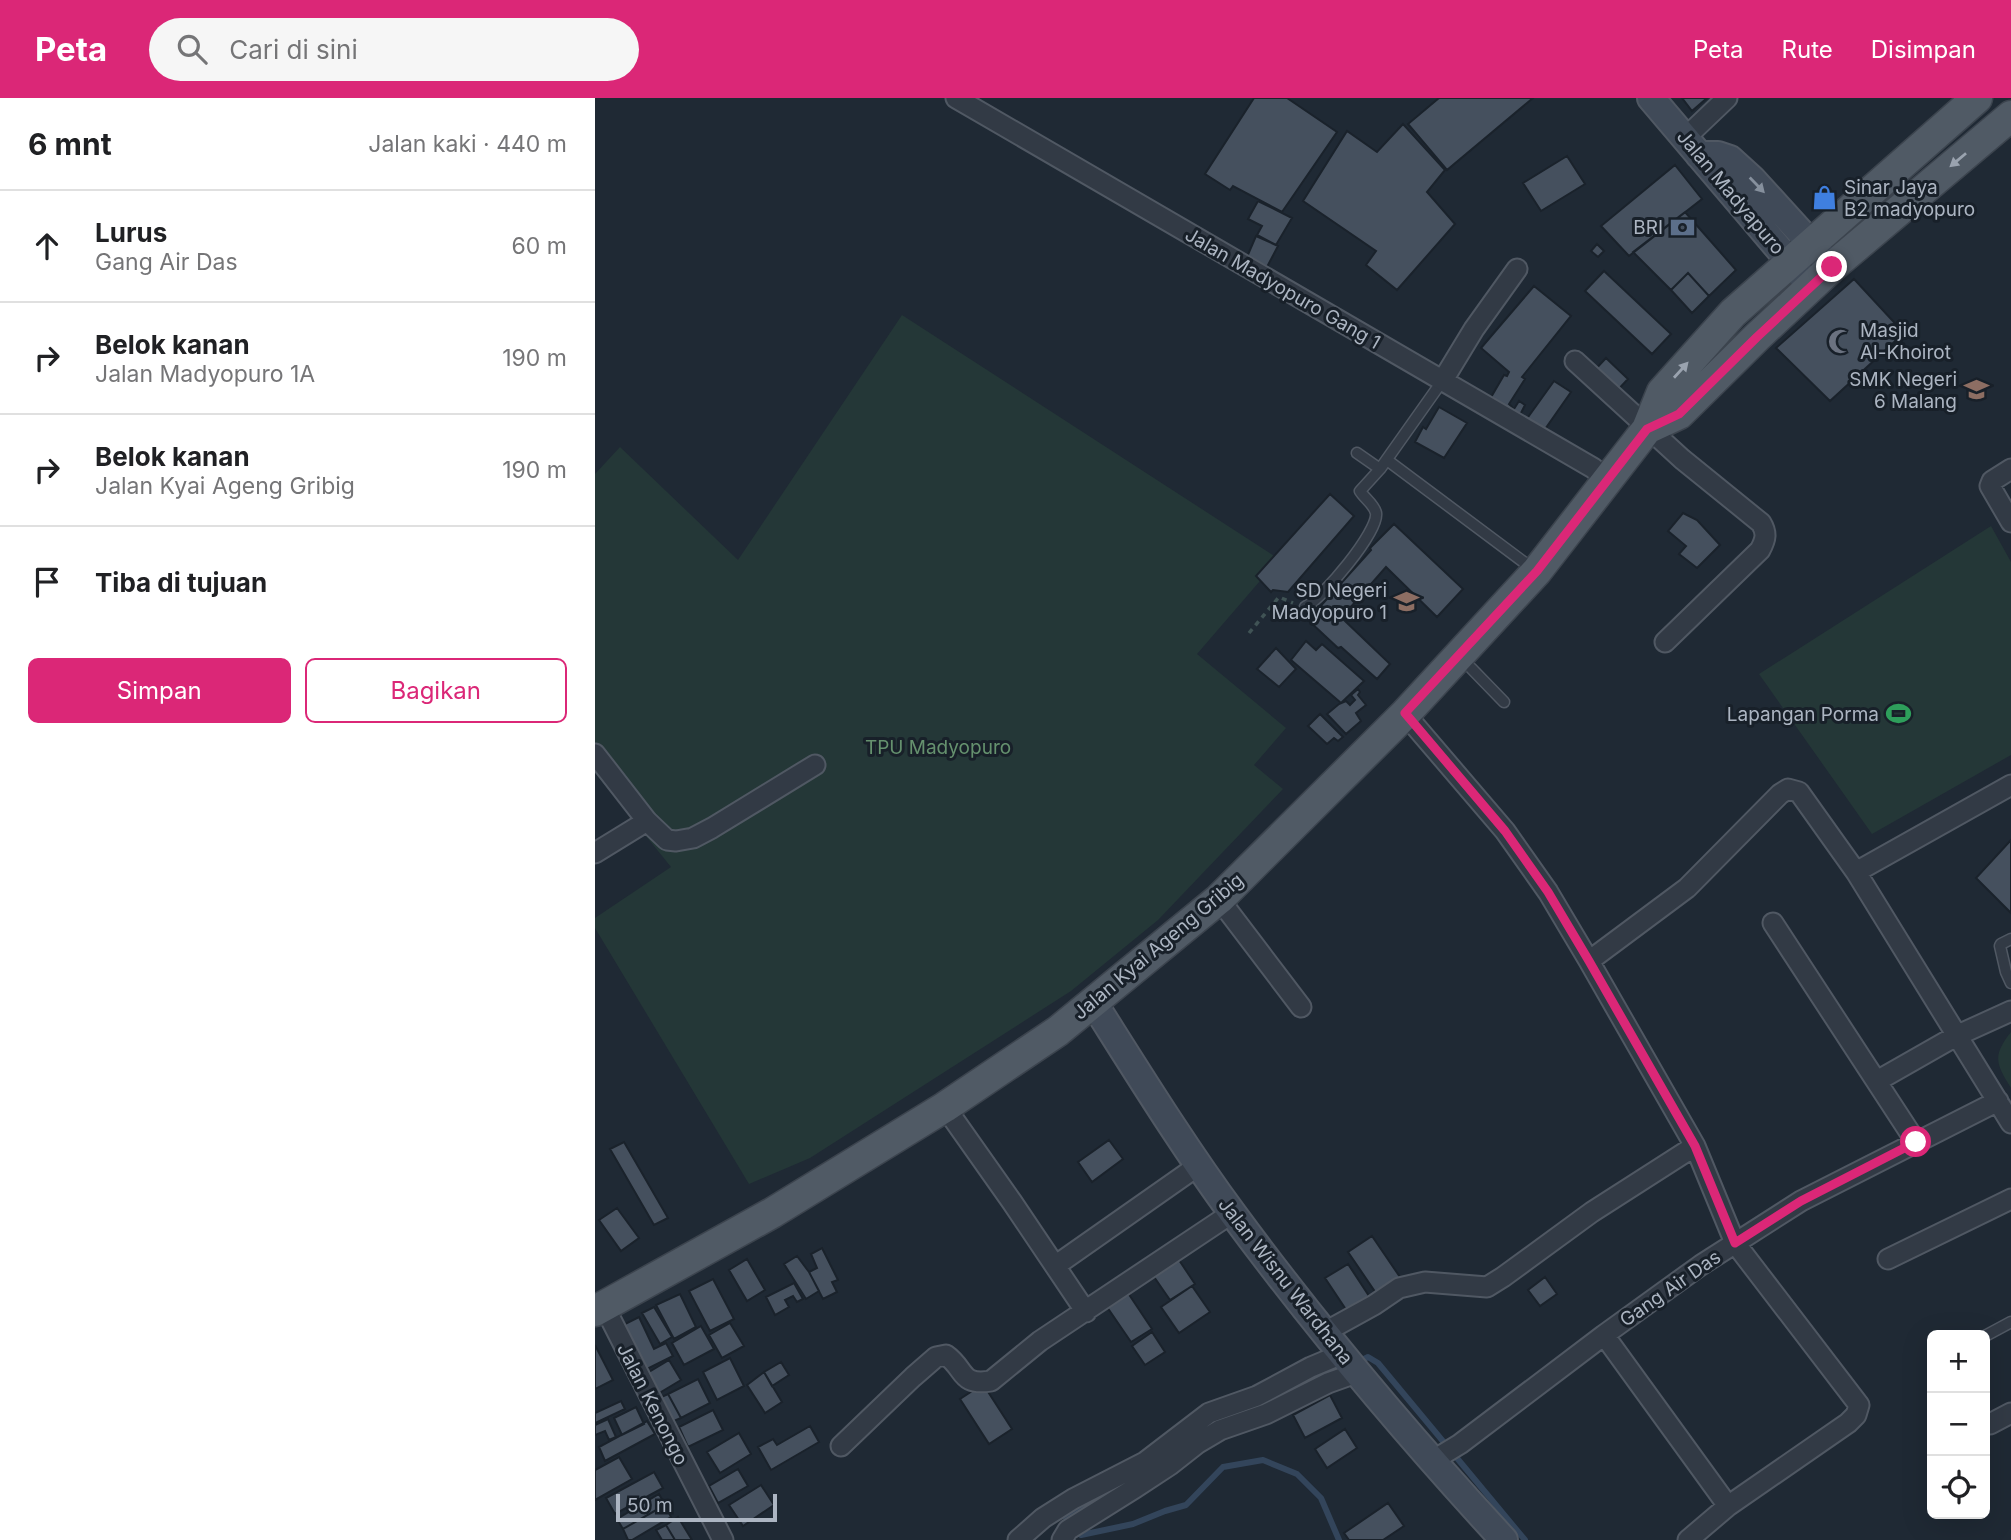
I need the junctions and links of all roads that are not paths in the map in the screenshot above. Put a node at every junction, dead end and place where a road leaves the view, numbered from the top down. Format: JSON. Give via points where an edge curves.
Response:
{"nodes":[{"id":1,"x":956,"y":98,"type":"edge"},
{"id":2,"x":1651,"y":98,"type":"edge"},
{"id":3,"x":1727,"y":98,"type":"edge"},
{"id":4,"x":1962,"y":102,"type":"edge"},
{"id":5,"x":2011,"y":116,"type":"edge"},
{"id":6,"x":1692,"y":147,"type":"junction"},
{"id":7,"x":1801,"y":253,"type":"junction"},
{"id":8,"x":1517,"y":269,"type":"dead end"},
{"id":9,"x":1822,"y":277,"type":"junction"},
{"id":10,"x":1575,"y":361,"type":"dead end"},
{"id":11,"x":1443,"y":380,"type":"junction"},
{"id":12,"x":1647,"y":429,"type":"junction"},
{"id":13,"x":1357,"y":453,"type":"dead end"},
{"id":14,"x":1387,"y":460,"type":"junction"},
{"id":15,"x":1380,"y":469,"type":"junction"},
{"id":16,"x":2011,"y":469,"type":"edge"},
{"id":17,"x":1608,"y":480,"type":"junction"},
{"id":18,"x":2011,"y":522,"type":"edge"},
{"id":19,"x":1537,"y":571,"type":"junction"},
{"id":20,"x":1305,"y":607,"type":"road end"},
{"id":21,"x":1665,"y":642,"type":"dead end"},
{"id":22,"x":1466,"y":662,"type":"junction"},
{"id":23,"x":1504,"y":702,"type":"dead end"},
{"id":24,"x":1405,"y":713,"type":"junction"},
{"id":25,"x":595,"y":754,"type":"edge"},
{"id":26,"x":815,"y":765,"type":"dead end"},
{"id":27,"x":2011,"y":785,"type":"edge"},
{"id":28,"x":647,"y":821,"type":"junction"},
{"id":29,"x":595,"y":853,"type":"edge"},
{"id":30,"x":1856,"y":872,"type":"junction"},
{"id":31,"x":1219,"y":899,"type":"junction"},
{"id":32,"x":1773,"y":923,"type":"dead end"},
{"id":33,"x":2011,"y":939,"type":"edge"},
{"id":34,"x":1589,"y":961,"type":"junction"},
{"id":35,"x":2009,"y":979,"type":"edge"},
{"id":36,"x":1093,"y":1002,"type":"junction"},
{"id":37,"x":1300,"y":1007,"type":"dead end"},
{"id":38,"x":2011,"y":1011,"type":"edge"},
{"id":39,"x":1956,"y":1036,"type":"junction"},
{"id":40,"x":1877,"y":1081,"type":"junction"},
{"id":41,"x":1998,"y":1101,"type":"junction"},
{"id":42,"x":945,"y":1107,"type":"junction"},
{"id":43,"x":2011,"y":1123,"type":"edge"},
{"id":44,"x":1916,"y":1142,"type":"junction"},
{"id":45,"x":1695,"y":1146,"type":"junction"},
{"id":46,"x":1199,"y":1165,"type":"junction"},
{"id":47,"x":2011,"y":1199,"type":"edge"},
{"id":48,"x":1232,"y":1213,"type":"junction"},
{"id":49,"x":1735,"y":1243,"type":"junction"},
{"id":50,"x":1888,"y":1259,"type":"dead end"},
{"id":51,"x":1055,"y":1266,"type":"junction"},
{"id":52,"x":599,"y":1309,"type":"edge"},
{"id":53,"x":1086,"y":1312,"type":"junction"},
{"id":54,"x":2011,"y":1322,"type":"edge"},
{"id":55,"x":1325,"y":1332,"type":"junction"},
{"id":56,"x":1990,"y":1333,"type":"edge"},
{"id":57,"x":1604,"y":1335,"type":"junction"},
{"id":58,"x":1350,"y":1364,"type":"junction"},
{"id":59,"x":1261,"y":1406,"type":"junction"},
{"id":60,"x":2011,"y":1413,"type":"edge"},
{"id":61,"x":1990,"y":1424,"type":"dead end"},
{"id":62,"x":841,"y":1446,"type":"dead end"},
{"id":63,"x":1446,"y":1452,"type":"junction"},
{"id":64,"x":1728,"y":1506,"type":"junction"},
{"id":65,"x":1060,"y":1529,"type":"edge"},
{"id":66,"x":723,"y":1540,"type":"edge"},
{"id":67,"x":1018,"y":1540,"type":"edge"},
{"id":68,"x":1504,"y":1540,"type":"edge"},
{"id":69,"x":1688,"y":1540,"type":"edge"}],
"edges":[{"from":1,"to":11,"type":"street","name":"Jalan Madyopuro Gang 1"},
{"from":2,"to":6,"type":"street","name":"Jalan Madyapuro"},
{"from":3,"to":6,"type":"street"},
{"from":4,"to":7,"type":"main road","name":"Jalan Kyai Ageng Gribig"},
{"from":5,"to":9,"type":"main road","name":"Jalan Kyai Ageng Gribig","one_way":true},
{"from":6,"to":7,"type":"street","name":"Jalan Madyapuro"},
{"from":7,"to":9,"type":"street","name":"Jalan Madyapuro"},
{"from":12,"to":7,"type":"main road","name":"Jalan Kyai Ageng Gribig","one_way":true,"via":[[1662,392],[1733,313]]},
{"from":8,"to":11,"type":"street"},
{"from":9,"to":12,"type":"main road","name":"Jalan Kyai Ageng Gribig","via":[[1679,414]]},
{"from":10,"to":12,"type":"street"},
{"from":11,"to":14,"type":"lane"},
{"from":11,"to":17,"type":"street","name":"Jalan Madyopuro Gang 1"},
{"from":12,"to":17,"type":"main road","name":"Jalan Kyai Ageng Gribig"},
{"from":12,"to":21,"type":"street","via":[[1765,531],[1760,550]]},
{"from":13,"to":15,"type":"lane"},
{"from":14,"to":15,"type":"lane"},
{"from":14,"to":19,"type":"lane"},
{"from":15,"to":20,"type":"lane","via":[[1360,491],[1376,512],[1375,522],[1343,571]]},
{"from":16,"to":18,"type":"street","via":[[1990,486]]},
{"from":17,"to":19,"type":"main road","name":"Jalan Kyai Ageng Gribig"},
{"from":19,"to":22,"type":"main road","name":"Jalan Kyai Ageng Gribig"},
{"from":22,"to":23,"type":"lane"},
{"from":22,"to":24,"type":"main road","name":"Jalan Kyai Ageng Gribig"},
{"from":24,"to":31,"type":"main road","name":"Jalan Kyai Ageng Gribig"},
{"from":24,"to":34,"type":"street","via":[[1505,831]]},
{"from":25,"to":28,"type":"street"},
{"from":26,"to":28,"type":"street","via":[[693,838],[667,840]]},
{"from":27,"to":30,"type":"street"},
{"from":28,"to":29,"type":"street"},
{"from":30,"to":34,"type":"street","via":[[1799,792],[1788,789],[1687,888]]},
{"from":30,"to":39,"type":"street"},
{"from":31,"to":36,"type":"main road","name":"Jalan Kyai Ageng Gribig"},
{"from":31,"to":37,"type":"street"},
{"from":32,"to":40,"type":"street"},
{"from":33,"to":35,"type":"lane","via":[[2000,946]]},
{"from":34,"to":45,"type":"street"},
{"from":36,"to":42,"type":"main road","name":"Jalan Kyai Ageng Gribig"},
{"from":36,"to":46,"type":"street","name":"Jalan Wisnu Wardhana"},
{"from":38,"to":39,"type":"street"},
{"from":39,"to":40,"type":"street"},
{"from":39,"to":41,"type":"street"},
{"from":40,"to":44,"type":"street"},
{"from":41,"to":43,"type":"street"},
{"from":41,"to":44,"type":"street","name":"Gang Air Das"},
{"from":42,"to":51,"type":"street"},
{"from":42,"to":52,"type":"main road","name":"Jalan Kyai Ageng Gribig","via":[[772,1213]]},
{"from":44,"to":49,"type":"street","name":"Gang Air Das","via":[[1801,1201]]},
{"from":45,"to":49,"type":"street"},
{"from":45,"to":55,"type":"street","via":[[1487,1287],[1425,1282],[1399,1288]]},
{"from":46,"to":48,"type":"street","name":"Jalan Wisnu Wardhana"},
{"from":46,"to":51,"type":"street"},
{"from":47,"to":50,"type":"street"},
{"from":48,"to":53,"type":"street"},
{"from":48,"to":55,"type":"street","name":"Jalan Wisnu Wardhana"},
{"from":49,"to":57,"type":"street","name":"Gang Air Das"},
{"from":49,"to":64,"type":"street","via":[[1859,1409],[1848,1423]]},
{"from":51,"to":53,"type":"street"},
{"from":52,"to":66,"type":"street","name":"Jalan Kenongo"},
{"from":53,"to":62,"type":"street","via":[[1040,1341],[991,1381],[966,1379],[946,1355],[936,1357]]},
{"from":54,"to":56,"type":"lane"},
{"from":55,"to":58,"type":"street","name":"Jalan Wisnu Wardhana"},
{"from":57,"to":63,"type":"street","name":"Gang Air Das"},
{"from":57,"to":64,"type":"street"},
{"from":58,"to":59,"type":"street","via":[[1328,1383]]},
{"from":58,"to":63,"type":"street","name":"Jalan Wisnu Wardhana"},
{"from":59,"to":65,"type":"street","via":[[1135,1488]]},
{"from":59,"to":65,"type":"street","via":[[1209,1413],[1145,1462],[1073,1499]]},
{"from":60,"to":61,"type":"street"},
{"from":63,"to":68,"type":"street","name":"Jalan Wisnu Wardhana"},
{"from":64,"to":69,"type":"street"},
{"from":65,"to":67,"type":"street"}]}
